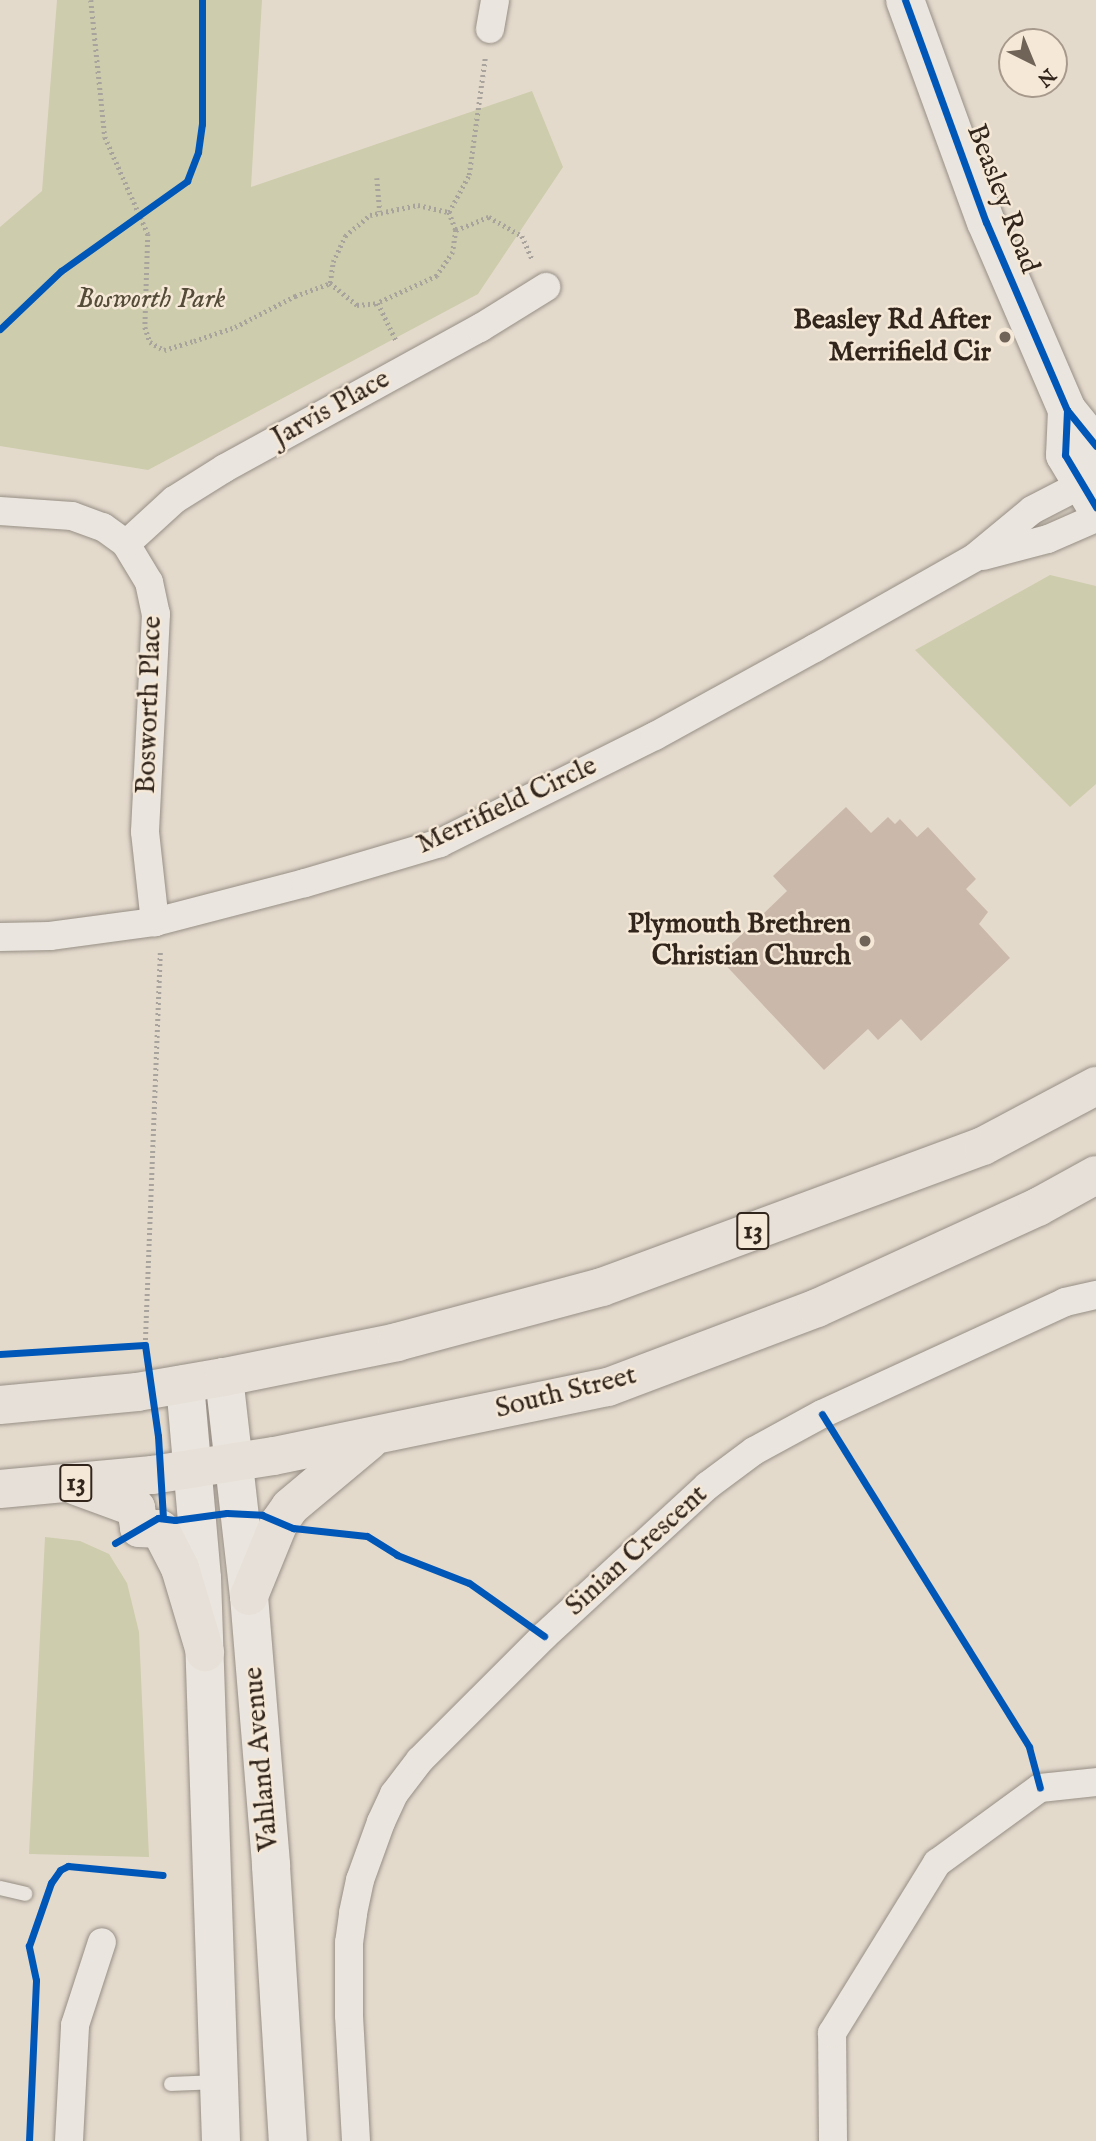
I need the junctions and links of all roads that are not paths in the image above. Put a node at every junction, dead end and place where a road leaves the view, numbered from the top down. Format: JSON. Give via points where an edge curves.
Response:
{"nodes":[{"id":1,"x":495,"y":0,"type":"edge"},
{"id":2,"x":905,"y":0,"type":"edge"},
{"id":3,"x":490,"y":29,"type":"road end"},
{"id":4,"x":546,"y":287,"type":"road end"},
{"id":5,"x":1067,"y":410,"type":"junction"},
{"id":6,"x":1096,"y":446,"type":"edge"},
{"id":7,"x":1091,"y":489,"type":"edge"},
{"id":8,"x":0,"y":511,"type":"edge"},
{"id":9,"x":1096,"y":518,"type":"edge"},
{"id":10,"x":126,"y":544,"type":"junction"},
{"id":11,"x":974,"y":558,"type":"junction"},
{"id":12,"x":155,"y":922,"type":"junction"},
{"id":13,"x":0,"y":937,"type":"edge"},
{"id":14,"x":1096,"y":1086,"type":"edge"},
{"id":15,"x":1096,"y":1175,"type":"edge"},
{"id":16,"x":1096,"y":1294,"type":"edge"},
{"id":17,"x":224,"y":1377,"type":"junction"},
{"id":18,"x":168,"y":1386,"type":"junction"},
{"id":19,"x":0,"y":1405,"type":"edge"},
{"id":20,"x":374,"y":1438,"type":"junction"},
{"id":21,"x":236,"y":1462,"type":"junction"},
{"id":22,"x":193,"y":1468,"type":"junction"},
{"id":23,"x":71,"y":1483,"type":"junction"},
{"id":24,"x":0,"y":1489,"type":"edge"},
{"id":25,"x":249,"y":1597,"type":"junction"},
{"id":26,"x":205,"y":1652,"type":"junction"},
{"id":27,"x":1096,"y":1782,"type":"edge"},
{"id":28,"x":0,"y":1888,"type":"edge"},
{"id":29,"x":25,"y":1894,"type":"dead end"},
{"id":30,"x":102,"y":1942,"type":"dead end"},
{"id":31,"x":218,"y":2082,"type":"junction"},
{"id":32,"x":171,"y":2084,"type":"dead end"},
{"id":33,"x":69,"y":2141,"type":"edge"},
{"id":34,"x":221,"y":2141,"type":"edge"},
{"id":35,"x":288,"y":2141,"type":"edge"},
{"id":36,"x":356,"y":2141,"type":"edge"},
{"id":37,"x":833,"y":2141,"type":"edge"}],
"edges":[{"from":1,"to":3,"type":"street"},
{"from":2,"to":5,"type":"main road","name":"Beasley Road","via":[[986,222]]},
{"from":4,"to":10,"type":"street","name":"Jarvis Place","via":[[225,468],[174,500]]},
{"from":5,"to":6,"type":"main road","name":"Beasley Road"},
{"from":5,"to":7,"type":"main road","name":"Beasley Road","via":[[1065,455]]},
{"from":7,"to":11,"type":"street","name":"Merrifield Circle","via":[[1032,510]]},
{"from":8,"to":10,"type":"street","name":"Bosworth Place","via":[[72,516],[103,527]]},
{"from":9,"to":11,"type":"street","name":"Merrifield Circle","via":[[1048,539]]},
{"from":10,"to":12,"type":"street","name":"Bosworth Place","via":[[149,582],[156,614],[145,832]]},
{"from":11,"to":12,"type":"street","name":"Merrifield Circle","via":[[655,736],[440,843]]},
{"from":12,"to":13,"type":"street","name":"Merrifield Circle","via":[[50,936]]},
{"from":14,"to":17,"type":"highway","number":"13","via":[[983,1146],[603,1287],[397,1342]]},
{"from":15,"to":20,"type":"highway","name":"South Street","number":"13","via":[[1038,1207],[817,1308],[608,1387]]},
{"from":16,"to":36,"type":"street","name":"Sinian Crescent","via":[[1065,1302],[822,1414],[754,1451],[707,1486],[564,1617],[420,1760],[390,1803],[360,1880],[353,1913],[349,2015]]},
{"from":17,"to":18,"type":"highway","number":"13"},
{"from":17,"to":21,"type":"main road","name":"Vahland Avenue"},
{"from":18,"to":19,"type":"highway","number":"13"},
{"from":18,"to":22,"type":"main road","name":"Vahland Avenue"},
{"from":20,"to":21,"type":"highway","name":"South Street","number":"13"},
{"from":20,"to":25,"type":"highway","via":[[290,1507]]},
{"from":21,"to":22,"type":"highway","name":"South Street","number":"13"},
{"from":21,"to":25,"type":"main road","name":"Vahland Avenue"},
{"from":22,"to":23,"type":"highway","name":"South Street","number":"13"},
{"from":22,"to":26,"type":"main road","name":"Vahland Avenue"},
{"from":23,"to":24,"type":"highway","name":"South Street","number":"13"},
{"from":23,"to":26,"type":"highway","via":[[136,1508],[139,1528],[160,1529],[180,1567]]},
{"from":25,"to":35,"type":"main road","name":"Vahland Avenue"},
{"from":26,"to":31,"type":"main road","name":"Vahland Avenue"},
{"from":27,"to":37,"type":"street","via":[[1041,1788],[936,1863],[832,2033]]},
{"from":28,"to":29,"type":"lane"},
{"from":30,"to":33,"type":"street","via":[[75,2025]]},
{"from":31,"to":32,"type":"lane"},
{"from":31,"to":34,"type":"main road","name":"Vahland Avenue"}]}
